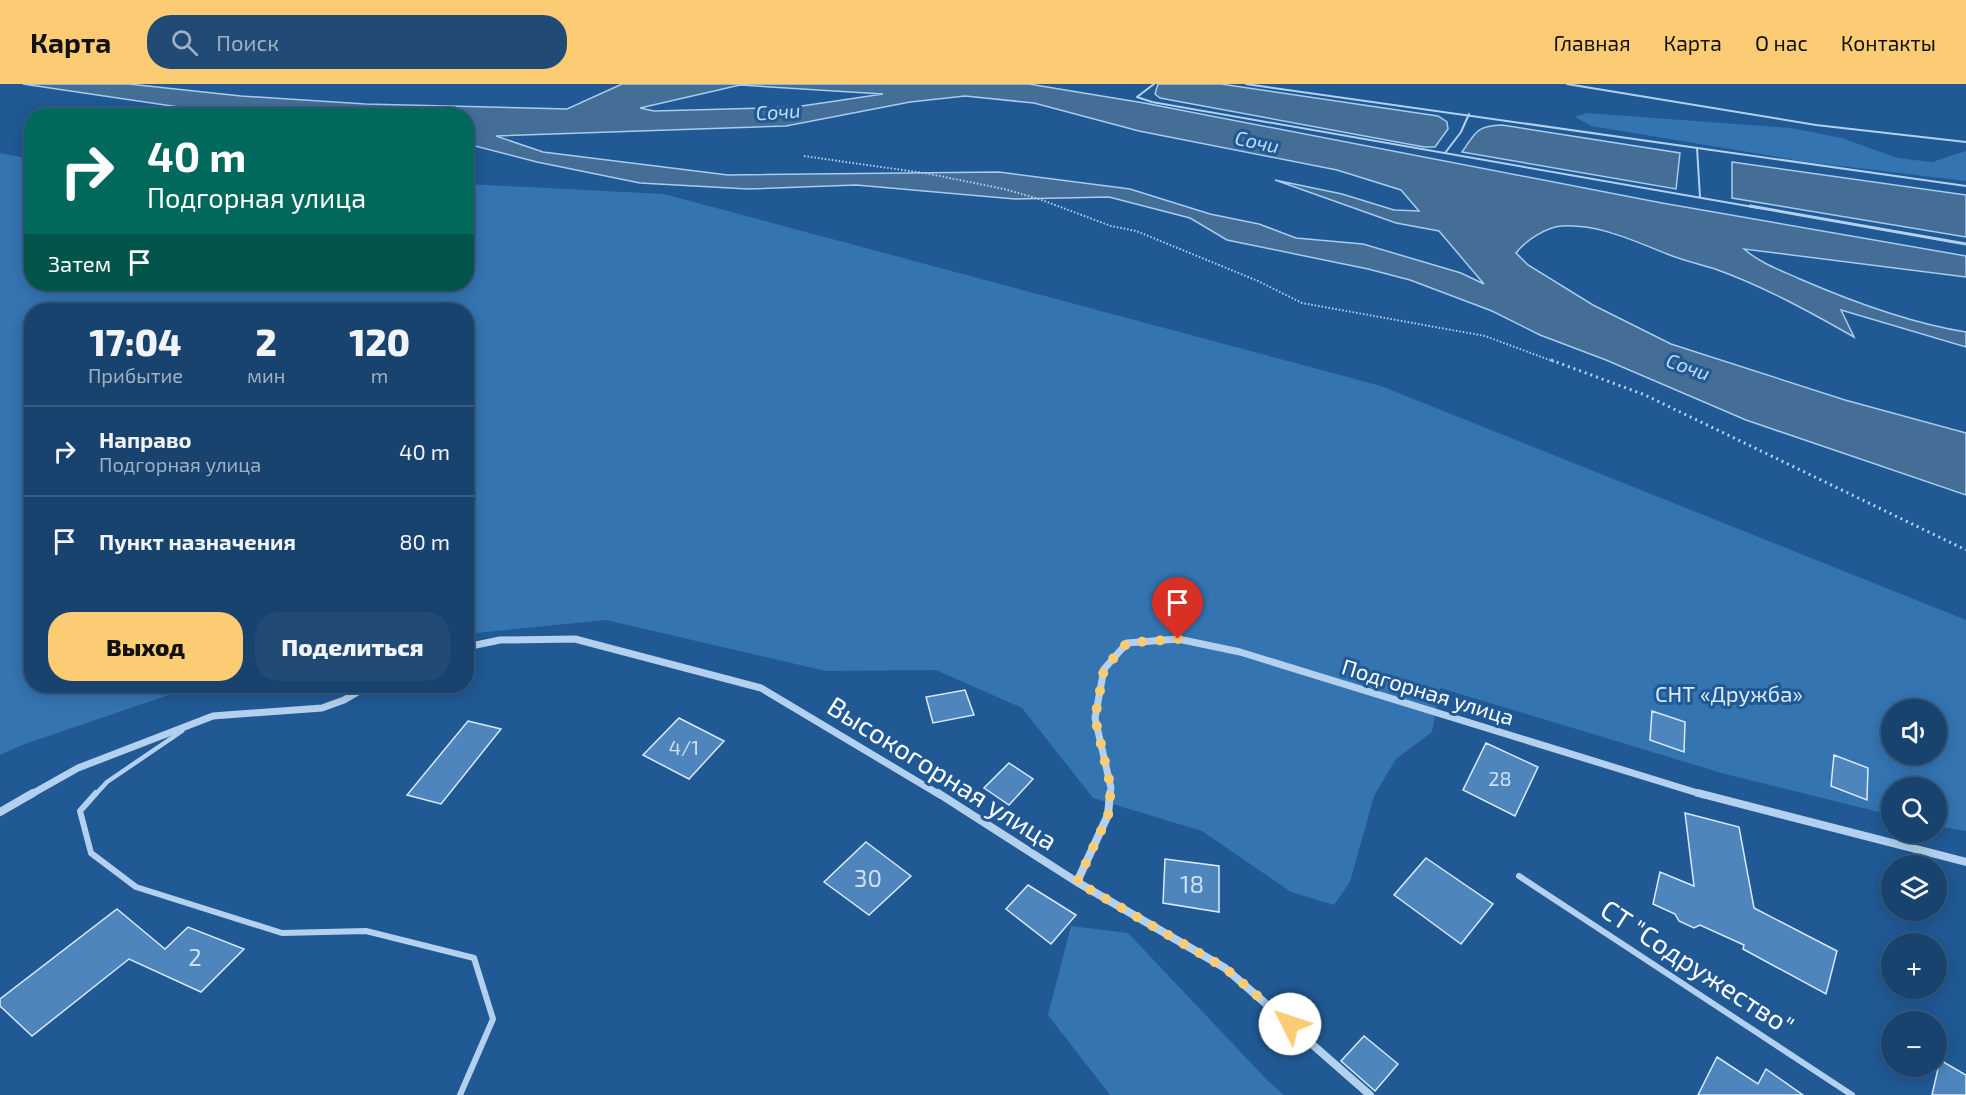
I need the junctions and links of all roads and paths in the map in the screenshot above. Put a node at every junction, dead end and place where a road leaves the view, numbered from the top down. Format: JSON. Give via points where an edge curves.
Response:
{"nodes":[{"id":1,"x":1154,"y":84,"type":"edge"},
{"id":2,"x":1246,"y":84,"type":"edge"},
{"id":3,"x":1567,"y":84,"type":"edge"},
{"id":4,"x":1468,"y":114,"type":"junction"},
{"id":5,"x":1966,"y":142,"type":"edge"},
{"id":6,"x":1697,"y":148,"type":"junction"},
{"id":7,"x":1445,"y":153,"type":"junction"},
{"id":8,"x":804,"y":156,"type":"dead end"},
{"id":9,"x":1966,"y":186,"type":"edge"},
{"id":10,"x":1700,"y":197,"type":"junction"},
{"id":11,"x":1966,"y":244,"type":"edge"},
{"id":12,"x":1966,"y":550,"type":"edge"},
{"id":13,"x":474,"y":645,"type":"edge"},
{"id":14,"x":356,"y":693,"type":"edge"},
{"id":15,"x":192,"y":724,"type":"junction"},
{"id":16,"x":0,"y":812,"type":"edge"},
{"id":17,"x":1966,"y":861,"type":"edge"},
{"id":18,"x":1519,"y":876,"type":"dead end"},
{"id":19,"x":1077,"y":882,"type":"junction"},
{"id":20,"x":460,"y":1095,"type":"edge"},
{"id":21,"x":1370,"y":1095,"type":"edge"},
{"id":22,"x":1852,"y":1095,"type":"edge"}],
"edges":[{"from":1,"to":7,"type":"lane","via":[[1137,97]]},
{"from":2,"to":4,"type":"lane"},
{"from":3,"to":5,"type":"lane","via":[[1899,137]]},
{"from":4,"to":6,"type":"lane"},
{"from":4,"to":7,"type":"lane","via":[[1461,132]]},
{"from":6,"to":9,"type":"lane"},
{"from":6,"to":10,"type":"lane"},
{"from":7,"to":10,"type":"lane"},
{"from":8,"to":12,"type":"path","via":[[1004,189],[1136,231],[1302,303],[1485,336],[1646,395]]},
{"from":10,"to":11,"type":"lane"},
{"from":13,"to":19,"type":"street","name":"Высокогорная улица","via":[[500,640],[575,639],[761,688]]},
{"from":14,"to":15,"type":"street","via":[[322,708],[213,716]]},
{"from":15,"to":16,"type":"street","via":[[78,768]]},
{"from":15,"to":20,"type":"lane","via":[[108,782],[80,811],[91,853],[136,887],[282,933],[366,931],[474,958],[494,1019]]},
{"from":17,"to":19,"type":"street","name":"Подгорная улица","via":[[1674,787],[1240,652],[1178,639],[1127,643],[1104,669],[1095,718],[1111,788],[1108,816]]},
{"from":18,"to":22,"type":"lane","name":"СТ \"Содружество\""},
{"from":19,"to":21,"type":"street","name":"Высокогорная улица","via":[[1225,968]]}]}
